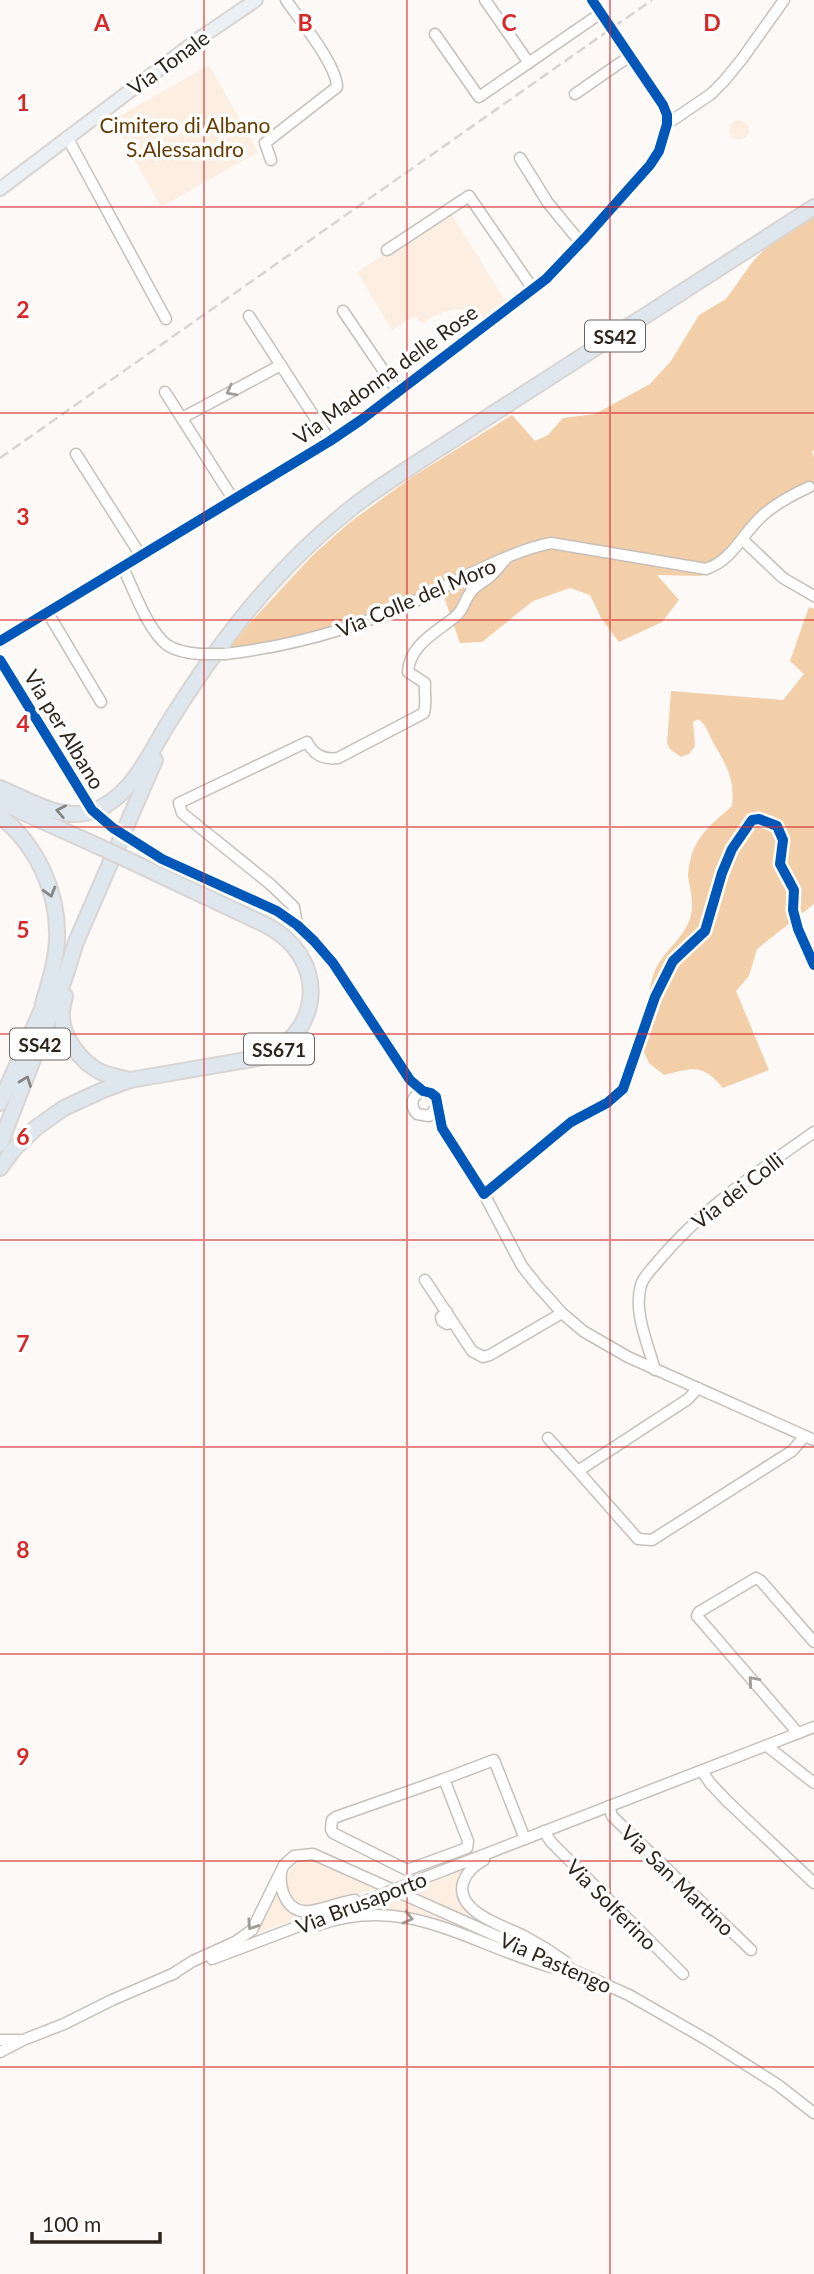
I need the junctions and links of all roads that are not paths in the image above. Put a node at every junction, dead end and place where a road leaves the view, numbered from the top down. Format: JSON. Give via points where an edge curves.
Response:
{"nodes":[{"id":1,"x":245,"y":0,"type":"edge"},
{"id":2,"x":256,"y":0,"type":"edge"},
{"id":3,"x":286,"y":0,"type":"edge"},
{"id":4,"x":294,"y":0,"type":"edge"},
{"id":5,"x":485,"y":0,"type":"edge"},
{"id":6,"x":592,"y":0,"type":"edge"},
{"id":7,"x":784,"y":0,"type":"edge"},
{"id":8,"x":236,"y":12,"type":"junction"},
{"id":9,"x":294,"y":12,"type":"junction"},
{"id":10,"x":601,"y":13,"type":"junction"},
{"id":11,"x":435,"y":34,"type":"dead end"},
{"id":12,"x":630,"y":56,"type":"junction"},
{"id":13,"x":529,"y":63,"type":"junction"},
{"id":14,"x":575,"y":94,"type":"dead end"},
{"id":15,"x":663,"y":105,"type":"junction"},
{"id":16,"x":688,"y":109,"type":"junction"},
{"id":17,"x":667,"y":124,"type":"junction"},
{"id":18,"x":67,"y":137,"type":"junction"},
{"id":19,"x":520,"y":158,"type":"dead end"},
{"id":20,"x":271,"y":160,"type":"dead end"},
{"id":21,"x":0,"y":189,"type":"edge"},
{"id":22,"x":814,"y":207,"type":"edge"},
{"id":23,"x":581,"y":243,"type":"junction"},
{"id":24,"x":387,"y":250,"type":"dead end"},
{"id":25,"x":533,"y":289,"type":"junction"},
{"id":26,"x":343,"y":311,"type":"dead end"},
{"id":27,"x":249,"y":316,"type":"dead end"},
{"id":28,"x":166,"y":319,"type":"dead end"},
{"id":29,"x":281,"y":365,"type":"junction"},
{"id":30,"x":165,"y":392,"type":"dead end"},
{"id":31,"x":398,"y":392,"type":"junction"},
{"id":32,"x":182,"y":418,"type":"junction"},
{"id":33,"x":330,"y":441,"type":"junction"},
{"id":34,"x":76,"y":454,"type":"dead end"},
{"id":35,"x":809,"y":487,"type":"dead end"},
{"id":36,"x":233,"y":499,"type":"junction"},
{"id":37,"x":743,"y":540,"type":"junction"},
{"id":38,"x":141,"y":556,"type":"junction"},
{"id":39,"x":506,"y":559,"type":"junction"},
{"id":40,"x":123,"y":568,"type":"junction"},
{"id":41,"x":814,"y":596,"type":"edge"},
{"id":42,"x":48,"y":612,"type":"junction"},
{"id":43,"x":0,"y":641,"type":"edge"},
{"id":44,"x":0,"y":660,"type":"edge"},
{"id":45,"x":190,"y":690,"type":"junction"},
{"id":46,"x":101,"y":702,"type":"dead end"},
{"id":47,"x":0,"y":788,"type":"edge"},
{"id":48,"x":0,"y":802,"type":"edge"},
{"id":49,"x":0,"y":817,"type":"edge"},
{"id":50,"x":100,"y":882,"type":"junction"},
{"id":51,"x":297,"y":925,"type":"junction"},
{"id":52,"x":76,"y":942,"type":"junction"},
{"id":53,"x":43,"y":1004,"type":"junction"},
{"id":54,"x":130,"y":1080,"type":"junction"},
{"id":55,"x":410,"y":1080,"type":"junction"},
{"id":56,"x":423,"y":1091,"type":"junction"},
{"id":57,"x":413,"y":1099,"type":"junction"},
{"id":58,"x":0,"y":1103,"type":"edge"},
{"id":59,"x":437,"y":1107,"type":"junction"},
{"id":60,"x":425,"y":1116,"type":"junction"},
{"id":61,"x":442,"y":1128,"type":"junction"},
{"id":62,"x":814,"y":1132,"type":"edge"},
{"id":63,"x":0,"y":1144,"type":"edge"},
{"id":64,"x":0,"y":1168,"type":"edge"},
{"id":65,"x":425,"y":1280,"type":"dead end"},
{"id":66,"x":562,"y":1313,"type":"junction"},
{"id":67,"x":655,"y":1370,"type":"junction"},
{"id":68,"x":698,"y":1388,"type":"junction"},
{"id":69,"x":548,"y":1438,"type":"dead end"},
{"id":70,"x":810,"y":1438,"type":"edge"},
{"id":71,"x":578,"y":1471,"type":"junction"},
{"id":72,"x":814,"y":1642,"type":"edge"},
{"id":73,"x":814,"y":1727,"type":"edge"},
{"id":74,"x":798,"y":1733,"type":"junction"},
{"id":75,"x":766,"y":1745,"type":"junction"},
{"id":76,"x":702,"y":1771,"type":"junction"},
{"id":77,"x":444,"y":1779,"type":"junction"},
{"id":78,"x":814,"y":1783,"type":"edge"},
{"id":79,"x":609,"y":1806,"type":"junction"},
{"id":80,"x":544,"y":1831,"type":"junction"},
{"id":81,"x":520,"y":1840,"type":"junction"},
{"id":82,"x":284,"y":1865,"type":"junction"},
{"id":83,"x":814,"y":1884,"type":"edge"},
{"id":84,"x":378,"y":1896,"type":"junction"},
{"id":85,"x":247,"y":1946,"type":"junction"},
{"id":86,"x":751,"y":1950,"type":"dead end"},
{"id":87,"x":683,"y":1974,"type":"dead end"},
{"id":88,"x":171,"y":1975,"type":"junction"},
{"id":89,"x":583,"y":1975,"type":"junction"},
{"id":90,"x":0,"y":2040,"type":"edge"},
{"id":91,"x":23,"y":2040,"type":"junction"},
{"id":92,"x":0,"y":2052,"type":"edge"},
{"id":93,"x":814,"y":2113,"type":"edge"}],
"edges":[{"from":1,"to":8,"type":"main road","name":"Via Tonale"},
{"from":2,"to":8,"type":"main road","name":"Via Tonale"},
{"from":3,"to":9,"type":"street"},
{"from":4,"to":9,"type":"street"},
{"from":5,"to":13,"type":"street"},
{"from":6,"to":10,"type":"street"},
{"from":7,"to":16,"type":"street","via":[[730,74]]},
{"from":8,"to":18,"type":"main road","name":"Via Tonale"},
{"from":9,"to":20,"type":"street","via":[[329,64],[337,87],[265,144]]},
{"from":10,"to":12,"type":"street"},
{"from":10,"to":13,"type":"street"},
{"from":11,"to":13,"type":"street","via":[[479,97]]},
{"from":12,"to":14,"type":"street"},
{"from":12,"to":15,"type":"street"},
{"from":15,"to":16,"type":"street"},
{"from":15,"to":17,"type":"street"},
{"from":16,"to":17,"type":"street"},
{"from":17,"to":23,"type":"street","name":"Via Madonna delle Rose","via":[[650,165]]},
{"from":18,"to":21,"type":"main road","name":"Via Tonale"},
{"from":18,"to":28,"type":"street"},
{"from":19,"to":23,"type":"street"},
{"from":22,"to":45,"type":"highway","number":"SS42","via":[[354,506],[253,602]]},
{"from":23,"to":25,"type":"street","name":"Via Madonna delle Rose"},
{"from":24,"to":25,"type":"street","via":[[469,196]]},
{"from":25,"to":31,"type":"street","name":"Via Madonna delle Rose"},
{"from":26,"to":31,"type":"street"},
{"from":27,"to":29,"type":"street"},
{"from":29,"to":32,"type":"street","one_way":true},
{"from":29,"to":33,"type":"street"},
{"from":30,"to":32,"type":"street"},
{"from":31,"to":33,"type":"street","name":"Via Madonna delle Rose"},
{"from":32,"to":36,"type":"street"},
{"from":33,"to":36,"type":"street","name":"Via Madonna delle Rose"},
{"from":34,"to":38,"type":"street"},
{"from":35,"to":37,"type":"street","name":"Via Colle del Moro","via":[[767,512]]},
{"from":36,"to":38,"type":"street","name":"Via Madonna delle Rose"},
{"from":37,"to":39,"type":"street","name":"Via Colle del Moro","via":[[717,566],[706,569],[551,543]]},
{"from":37,"to":41,"type":"street","via":[[783,578]]},
{"from":38,"to":40,"type":"street","name":"Via Madonna delle Rose"},
{"from":39,"to":40,"type":"street","name":"Via Colle del Moro","bridge":true,"via":[[358,625],[305,641],[225,654],[184,652],[168,646],[146,616]]},
{"from":39,"to":51,"type":"street","name":"Via Colle del Moro","via":[[471,592],[458,615],[440,626],[408,660],[408,672],[425,683],[424,713],[338,758],[326,760],[307,742],[179,803],[182,813],[293,907]]},
{"from":40,"to":42,"type":"street","name":"Via Madonna delle Rose"},
{"from":42,"to":43,"type":"street","name":"Via Madonna delle Rose"},
{"from":42,"to":46,"type":"street"},
{"from":44,"to":51,"type":"street","name":"Via per Albano","bridge":true,"via":[[84,799],[103,820],[162,859],[277,911]]},
{"from":45,"to":47,"type":"highway","one_way":true,"via":[[130,785],[100,808],[63,813]]},
{"from":45,"to":50,"type":"highway","number":"SS42"},
{"from":48,"to":54,"type":"highway","number":"SS671","bridge":true,"via":[[272,928],[301,957],[309,978],[309,1012],[291,1040],[275,1052]]},
{"from":49,"to":53,"type":"highway","one_way":true,"via":[[15,828],[39,862],[53,895],[57,939]]},
{"from":50,"to":52,"type":"highway","number":"SS42"},
{"from":50,"to":54,"type":"highway","via":[[103,897],[69,981],[62,1018],[70,1042],[85,1061],[102,1072]]},
{"from":51,"to":55,"type":"street","via":[[333,963]]},
{"from":52,"to":53,"type":"highway"},
{"from":63,"to":52,"type":"highway","number":"SS42","one_way":true},
{"from":53,"to":58,"type":"highway","number":"SS42"},
{"from":54,"to":64,"type":"highway","number":"SS671","via":[[64,1108],[37,1127]]},
{"from":55,"to":56,"type":"street"},
{"from":55,"to":57,"type":"street"},
{"from":56,"to":57,"type":"street"},
{"from":56,"to":59,"type":"street","via":[[435,1095]]},
{"from":57,"to":60,"type":"street","via":[[414,1111]]},
{"from":59,"to":60,"type":"street"},
{"from":59,"to":61,"type":"street"},
{"from":60,"to":61,"type":"street"},
{"from":61,"to":66,"type":"street","via":[[522,1266]]},
{"from":62,"to":67,"type":"street","name":"Via dei Colli","via":[[711,1206],[646,1276],[639,1301]]},
{"from":65,"to":66,"type":"street","via":[[472,1351],[483,1357]]},
{"from":66,"to":67,"type":"street","via":[[600,1343]]},
{"from":67,"to":68,"type":"street"},
{"from":68,"to":70,"type":"street"},
{"from":68,"to":71,"type":"street"},
{"from":69,"to":71,"type":"street"},
{"from":70,"to":71,"type":"street","via":[[652,1540],[631,1534]]},
{"from":74,"to":72,"type":"street","one_way":true,"via":[[697,1616],[756,1578]]},
{"from":73,"to":74,"type":"street","name":"Via Brusaporto"},
{"from":74,"to":75,"type":"street","name":"Via Brusaporto"},
{"from":75,"to":76,"type":"street","name":"Via Brusaporto"},
{"from":75,"to":78,"type":"street"},
{"from":76,"to":79,"type":"street","name":"Via Brusaporto"},
{"from":76,"to":83,"type":"street"},
{"from":77,"to":77,"type":"street","via":[[336,1818],[331,1829],[407,1870],[467,1848]]},
{"from":77,"to":81,"type":"street","via":[[494,1760]]},
{"from":79,"to":80,"type":"street","name":"Via Brusaporto"},
{"from":79,"to":86,"type":"street","name":"Via San Martino","via":[[612,1816]]},
{"from":80,"to":81,"type":"street","name":"Via Brusaporto"},
{"from":80,"to":87,"type":"street","name":"Via Solferino"},
{"from":81,"to":84,"type":"street","name":"Via Brusaporto","bridge":true},
{"from":81,"to":89,"type":"street","via":[[473,1866],[462,1888],[465,1902],[487,1919],[548,1949]]},
{"from":82,"to":84,"type":"street","via":[[281,1890],[288,1903],[301,1911]]},
{"from":82,"to":88,"type":"street","one_way":true,"via":[[252,1930]]},
{"from":82,"to":89,"type":"street","name":"Via Pastengo","via":[[294,1856],[313,1854]]},
{"from":84,"to":85,"type":"street","name":"Via Brusaporto"},
{"from":85,"to":88,"type":"street","name":"Via Brusaporto"},
{"from":85,"to":89,"type":"street","one_way":true,"via":[[327,1922],[367,1914],[395,1915]]},
{"from":88,"to":91,"type":"street","name":"Via Brusaporto"},
{"from":89,"to":93,"type":"street","name":"Via Pastengo","via":[[629,1994],[709,2041]]},
{"from":90,"to":91,"type":"street","name":"Via Brusaporto"},
{"from":91,"to":92,"type":"street","name":"Via Brusaporto"}]}
